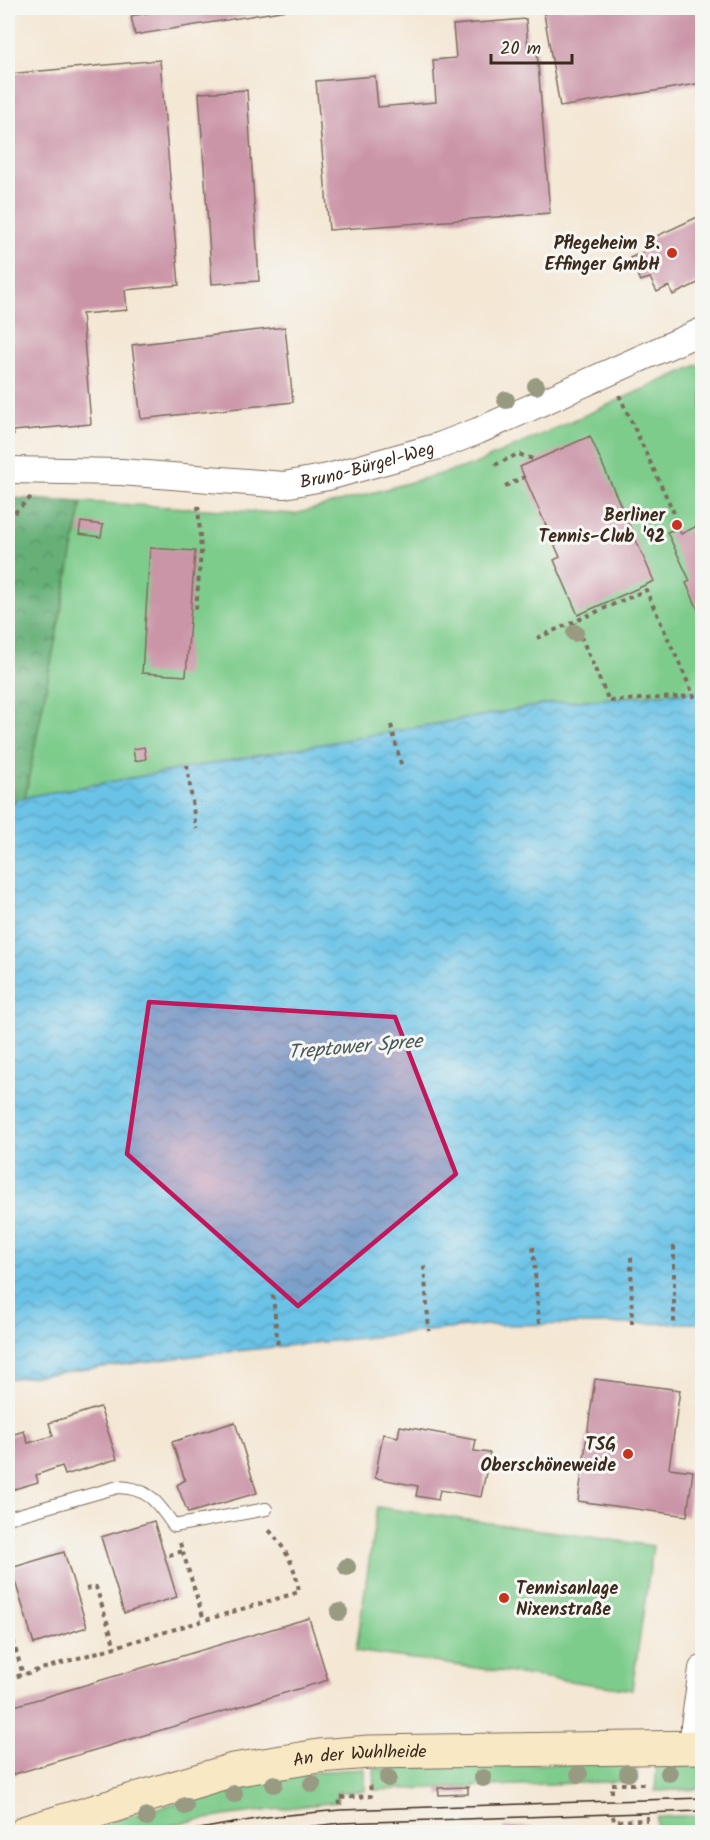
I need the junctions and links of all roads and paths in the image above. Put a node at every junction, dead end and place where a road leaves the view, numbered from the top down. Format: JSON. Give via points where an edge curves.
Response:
{"nodes":[{"id":1,"x":702,"y":331,"type":"edge"},
{"id":2,"x":608,"y":373,"type":"junction"},
{"id":3,"x":536,"y":460,"type":"dead end"},
{"id":4,"x":495,"y":465,"type":"dead end"},
{"id":5,"x":8,"y":470,"type":"edge"},
{"id":6,"x":524,"y":477,"type":"dead end"},
{"id":7,"x":201,"y":478,"type":"junction"},
{"id":8,"x":505,"y":486,"type":"dead end"},
{"id":9,"x":675,"y":513,"type":"dead end"},
{"id":10,"x":196,"y":609,"type":"dead end"},
{"id":11,"x":575,"y":622,"type":"junction"},
{"id":12,"x":537,"y":638,"type":"dead end"},
{"id":13,"x":391,"y":725,"type":"dead end"},
{"id":14,"x":187,"y":765,"type":"dead end"},
{"id":15,"x":402,"y":768,"type":"dead end"},
{"id":16,"x":196,"y":829,"type":"dead end"},
{"id":17,"x":674,"y":1246,"type":"dead end"},
{"id":18,"x":533,"y":1247,"type":"dead end"},
{"id":19,"x":632,"y":1257,"type":"dead end"},
{"id":20,"x":424,"y":1266,"type":"dead end"},
{"id":21,"x":273,"y":1295,"type":"dead end"},
{"id":22,"x":539,"y":1324,"type":"dead end"},
{"id":23,"x":632,"y":1324,"type":"dead end"},
{"id":24,"x":674,"y":1324,"type":"dead end"},
{"id":25,"x":429,"y":1331,"type":"dead end"},
{"id":26,"x":278,"y":1347,"type":"dead end"},
{"id":27,"x":266,"y":1509,"type":"dead end"},
{"id":28,"x":248,"y":1513,"type":"junction"},
{"id":29,"x":8,"y":1518,"type":"edge"},
{"id":30,"x":174,"y":1526,"type":"junction"},
{"id":31,"x":183,"y":1551,"type":"junction"},
{"id":32,"x":169,"y":1555,"type":"dead end"},
{"id":33,"x":86,"y":1589,"type":"dead end"},
{"id":34,"x":204,"y":1620,"type":"junction"},
{"id":35,"x":8,"y":1623,"type":"edge"},
{"id":36,"x":115,"y":1647,"type":"junction"},
{"id":37,"x":702,"y":1670,"type":"edge"},
{"id":38,"x":23,"y":1675,"type":"junction"},
{"id":39,"x":8,"y":1679,"type":"edge"},
{"id":40,"x":698,"y":1747,"type":"edge"},
{"id":41,"x":370,"y":1782,"type":"dead end"},
{"id":42,"x":647,"y":1784,"type":"dead end"},
{"id":43,"x":612,"y":1792,"type":"dead end"},
{"id":44,"x":340,"y":1805,"type":"dead end"},
{"id":45,"x":613,"y":1816,"type":"dead end"},
{"id":46,"x":26,"y":1833,"type":"edge"},
{"id":47,"x":647,"y":1833,"type":"edge"}],
"edges":[{"from":1,"to":2,"type":"street","name":"Bruno-Bürgel-Weg"},
{"from":2,"to":7,"type":"street","name":"Bruno-Bürgel-Weg","via":[[439,446],[328,477],[284,485]]},
{"from":2,"to":9,"type":"path"},
{"from":3,"to":4,"type":"path","via":[[518,454]]},
{"from":5,"to":7,"type":"street","name":"Bruno-Bürgel-Weg"},
{"from":6,"to":8,"type":"path"},
{"from":7,"to":10,"type":"path"},
{"from":11,"to":11,"type":"path","via":[[609,701],[694,696],[646,590]]},
{"from":11,"to":12,"type":"path"},
{"from":13,"to":15,"type":"path"},
{"from":14,"to":16,"type":"path"},
{"from":17,"to":24,"type":"path"},
{"from":18,"to":22,"type":"path"},
{"from":19,"to":23,"type":"path"},
{"from":20,"to":25,"type":"path"},
{"from":21,"to":26,"type":"path"},
{"from":27,"to":28,"type":"lane"},
{"from":28,"to":30,"type":"lane"},
{"from":28,"to":34,"type":"path","via":[[279,1541],[296,1572],[299,1592]]},
{"from":29,"to":30,"type":"lane","via":[[118,1487],[136,1488],[157,1501]]},
{"from":30,"to":31,"type":"path"},
{"from":31,"to":32,"type":"path"},
{"from":31,"to":34,"type":"path"},
{"from":33,"to":36,"type":"path","via":[[96,1587]]},
{"from":34,"to":36,"type":"path"},
{"from":35,"to":38,"type":"path"},
{"from":36,"to":38,"type":"path"},
{"from":37,"to":40,"type":"street","via":[[694,1726]]},
{"from":38,"to":39,"type":"path"},
{"from":40,"to":46,"type":"main road","name":"An der Wuhlheide","via":[[319,1756],[222,1773]]},
{"from":41,"to":44,"type":"path","via":[[371,1798],[339,1798]]},
{"from":42,"to":43,"type":"path","via":[[612,1784]]},
{"from":45,"to":47,"type":"path","via":[[614,1821],[647,1818]]}]}
